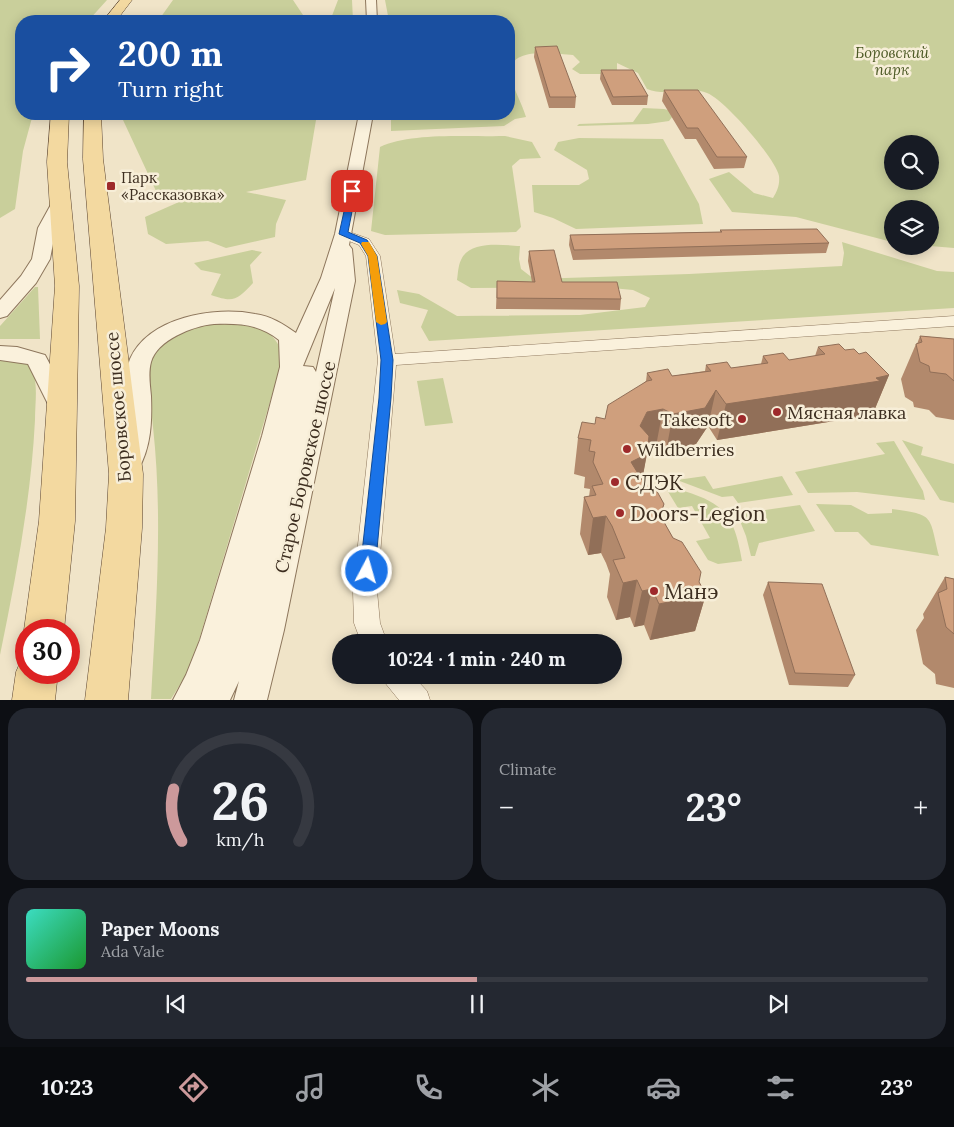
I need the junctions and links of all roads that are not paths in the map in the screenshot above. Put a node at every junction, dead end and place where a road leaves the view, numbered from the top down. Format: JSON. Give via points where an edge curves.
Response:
{"nodes":[{"id":1,"x":126,"y":0,"type":"edge"},
{"id":2,"x":371,"y":0,"type":"edge"},
{"id":3,"x":114,"y":15,"type":"edge"},
{"id":4,"x":372,"y":15,"type":"edge"},
{"id":5,"x":60,"y":120,"type":"edge"},
{"id":6,"x":91,"y":120,"type":"edge"},
{"id":7,"x":365,"y":120,"type":"edge"},
{"id":8,"x":60,"y":202,"type":"junction"},
{"id":9,"x":343,"y":246,"type":"junction"},
{"id":10,"x":0,"y":312,"type":"edge"},
{"id":11,"x":954,"y":320,"type":"edge"},
{"id":12,"x":0,"y":354,"type":"edge"},
{"id":13,"x":387,"y":360,"type":"junction"},
{"id":14,"x":290,"y":370,"type":"junction"},
{"id":15,"x":62,"y":410,"type":"junction"},
{"id":16,"x":282,"y":436,"type":"junction"},
{"id":17,"x":126,"y":474,"type":"junction"},
{"id":18,"x":45,"y":619,"type":"edge"},
{"id":19,"x":371,"y":634,"type":"edge"},
{"id":20,"x":35,"y":684,"type":"edge"},
{"id":21,"x":403,"y":684,"type":"edge"},
{"id":22,"x":33,"y":700,"type":"edge"},
{"id":23,"x":106,"y":700,"type":"edge"},
{"id":24,"x":189,"y":700,"type":"edge"},
{"id":25,"x":213,"y":700,"type":"edge"},
{"id":26,"x":250,"y":700,"type":"edge"},
{"id":27,"x":417,"y":700,"type":"edge"}],
"edges":[{"from":1,"to":3,"type":"main road"},
{"from":2,"to":4,"type":"street"},
{"from":5,"to":8,"type":"main road","via":[[57,152]]},
{"from":6,"to":17,"type":"main road","name":"Боровское шоссе"},
{"from":7,"to":9,"type":"street"},
{"from":8,"to":10,"type":"street","via":[[47,228],[41,259]]},
{"from":8,"to":15,"type":"main road","via":[[67,286]]},
{"from":9,"to":13,"type":"street","via":[[364,242],[372,256]]},
{"from":9,"to":14,"type":"street"},
{"from":9,"to":16,"type":"street"},
{"from":9,"to":26,"type":"street","name":"Старое Боровское шоссе","via":[[346,281],[340,313]]},
{"from":11,"to":13,"type":"street"},
{"from":12,"to":15,"type":"street","via":[[17,354],[37,360]]},
{"from":13,"to":19,"type":"street","via":[[365,590],[367,623]]},
{"from":14,"to":16,"type":"street"},
{"from":14,"to":17,"type":"street","via":[[289,338],[272,324],[260,320],[239,316],[215,318],[190,324],[166,335],[149,349],[139,364],[140,426]]},
{"from":15,"to":18,"type":"main road","via":[[57,521]]},
{"from":16,"to":24,"type":"street","via":[[216,640],[199,684]]},
{"from":16,"to":25,"type":"street","via":[[230,665]]},
{"from":17,"to":23,"type":"main road","name":"Боровское шоссе","via":[[124,528]]},
{"from":20,"to":22,"type":"main road"},
{"from":21,"to":27,"type":"street"}]}
